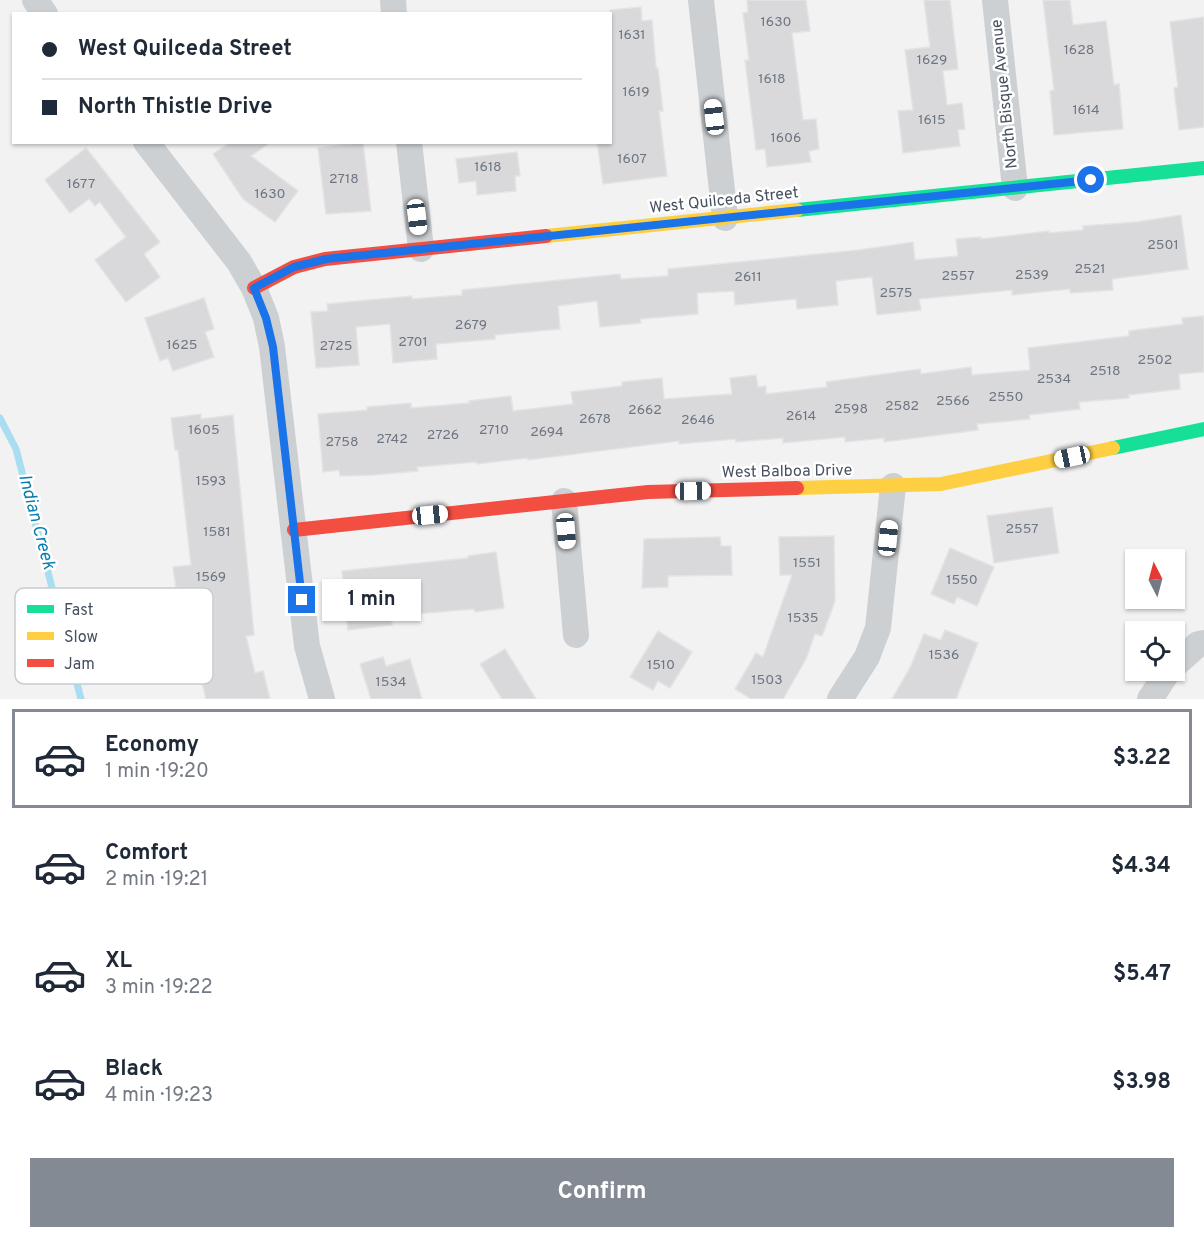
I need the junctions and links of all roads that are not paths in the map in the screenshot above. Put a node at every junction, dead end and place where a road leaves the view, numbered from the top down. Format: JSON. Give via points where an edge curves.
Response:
{"nodes":[{"id":1,"x":701,"y":0,"type":"edge"},
{"id":2,"x":995,"y":0,"type":"edge"},
{"id":3,"x":148,"y":144,"type":"edge"},
{"id":4,"x":409,"y":144,"type":"edge"},
{"id":5,"x":1204,"y":168,"type":"edge"},
{"id":6,"x":1015,"y":188,"type":"junction"},
{"id":7,"x":725,"y":218,"type":"junction"},
{"id":8,"x":421,"y":249,"type":"junction"},
{"id":9,"x":254,"y":288,"type":"junction"},
{"id":10,"x":1204,"y":429,"type":"edge"},
{"id":11,"x":894,"y":486,"type":"junction"},
{"id":12,"x":564,"y":501,"type":"junction"},
{"id":13,"x":294,"y":530,"type":"junction"},
{"id":14,"x":576,"y":635,"type":"dead end"},
{"id":15,"x":1204,"y":643,"type":"edge"},
{"id":16,"x":1185,"y":656,"type":"edge"},
{"id":17,"x":1162,"y":681,"type":"edge"},
{"id":18,"x":322,"y":699,"type":"edge"},
{"id":19,"x":840,"y":699,"type":"edge"},
{"id":20,"x":1150,"y":699,"type":"edge"}],
"edges":[{"from":1,"to":7,"type":"street"},
{"from":2,"to":6,"type":"street","name":"North Bisque Avenue"},
{"from":3,"to":9,"type":"street","via":[[239,262]]},
{"from":4,"to":8,"type":"street"},
{"from":5,"to":6,"type":"street","name":"West Quilceda Street"},
{"from":6,"to":7,"type":"street","name":"West Quilceda Street"},
{"from":7,"to":8,"type":"street","name":"West Quilceda Street"},
{"from":8,"to":9,"type":"street","name":"West Quilceda Street","via":[[309,262]]},
{"from":9,"to":13,"type":"street","via":[[273,347]]},
{"from":10,"to":11,"type":"street","name":"West Balboa Drive","via":[[941,484]]},
{"from":11,"to":12,"type":"street","name":"West Balboa Drive","via":[[648,492]]},
{"from":11,"to":19,"type":"street","via":[[878,628],[867,657]]},
{"from":12,"to":13,"type":"street","name":"West Balboa Drive"},
{"from":12,"to":14,"type":"street"},
{"from":13,"to":18,"type":"street","via":[[307,646]]},
{"from":15,"to":16,"type":"street"},
{"from":17,"to":20,"type":"street"}]}
